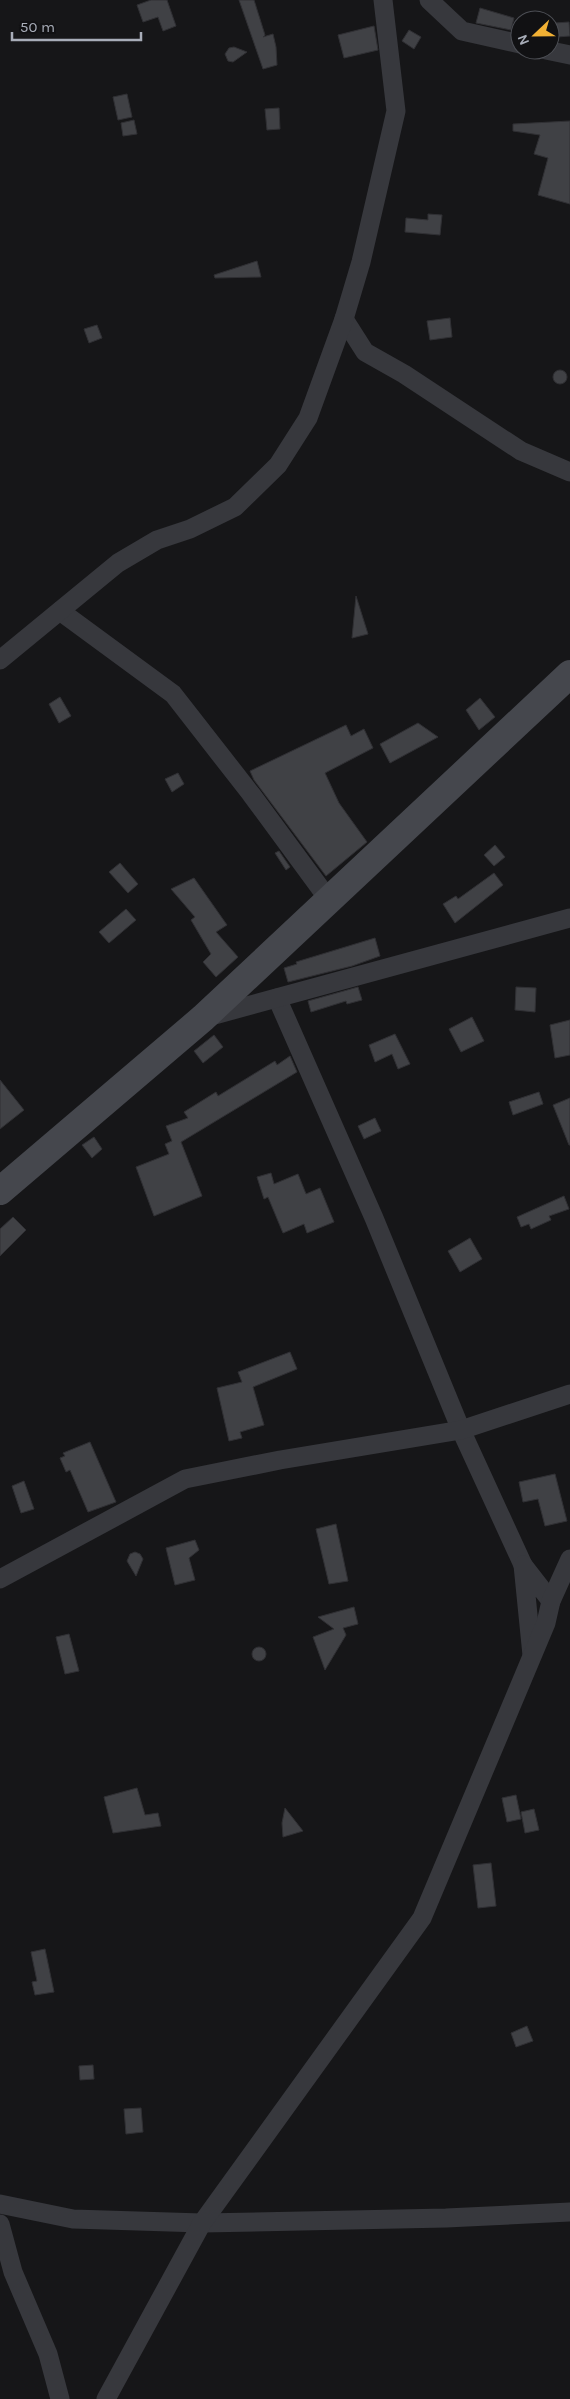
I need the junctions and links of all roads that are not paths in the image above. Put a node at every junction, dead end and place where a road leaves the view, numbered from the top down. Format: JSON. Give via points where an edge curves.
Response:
{"nodes":[{"id":1,"x":382,"y":0,"type":"edge"},
{"id":2,"x":429,"y":0,"type":"edge"},
{"id":3,"x":510,"y":42,"type":"edge"},
{"id":4,"x":344,"y":319,"type":"junction"},
{"id":5,"x":570,"y":472,"type":"edge"},
{"id":6,"x":60,"y":611,"type":"junction"},
{"id":7,"x":0,"y":660,"type":"edge"},
{"id":8,"x":570,"y":674,"type":"edge"},
{"id":9,"x":329,"y":900,"type":"junction"},
{"id":10,"x":570,"y":918,"type":"edge"},
{"id":11,"x":277,"y":998,"type":"junction"},
{"id":12,"x":204,"y":1018,"type":"junction"},
{"id":13,"x":0,"y":1191,"type":"edge"},
{"id":14,"x":570,"y":1394,"type":"edge"},
{"id":15,"x":461,"y":1430,"type":"junction"},
{"id":16,"x":570,"y":1558,"type":"edge"},
{"id":17,"x":523,"y":1565,"type":"junction"},
{"id":18,"x":0,"y":1579,"type":"edge"},
{"id":19,"x":551,"y":1601,"type":"junction"},
{"id":20,"x":532,"y":1656,"type":"junction"},
{"id":21,"x":0,"y":2204,"type":"edge"},
{"id":22,"x":570,"y":2212,"type":"edge"},
{"id":23,"x":202,"y":2223,"type":"junction"},
{"id":24,"x":0,"y":2224,"type":"edge"},
{"id":25,"x":60,"y":2399,"type":"edge"},
{"id":26,"x":106,"y":2399,"type":"edge"}],
"edges":[{"from":1,"to":4,"type":"street","via":[[396,111],[361,262]]},
{"from":2,"to":3,"type":"street","via":[[462,31]]},
{"from":4,"to":5,"type":"street","via":[[365,352],[521,451]]},
{"from":4,"to":6,"type":"street","via":[[308,418],[278,465],[235,506],[190,529],[157,540],[118,563]]},
{"from":6,"to":7,"type":"street"},
{"from":6,"to":9,"type":"street","via":[[173,694]]},
{"from":8,"to":9,"type":"main road"},
{"from":9,"to":12,"type":"main road"},
{"from":10,"to":11,"type":"street"},
{"from":11,"to":12,"type":"street"},
{"from":11,"to":15,"type":"street","via":[[374,1218]]},
{"from":12,"to":13,"type":"main road"},
{"from":14,"to":15,"type":"street"},
{"from":15,"to":17,"type":"street"},
{"from":15,"to":18,"type":"street","via":[[185,1479]]},
{"from":16,"to":19,"type":"street"},
{"from":17,"to":19,"type":"street"},
{"from":17,"to":20,"type":"street"},
{"from":19,"to":20,"type":"street"},
{"from":20,"to":23,"type":"street","via":[[422,1918]]},
{"from":21,"to":23,"type":"street","via":[[73,2218]]},
{"from":22,"to":23,"type":"street"},
{"from":23,"to":26,"type":"street"},
{"from":24,"to":25,"type":"street","via":[[13,2272],[48,2354]]}]}
